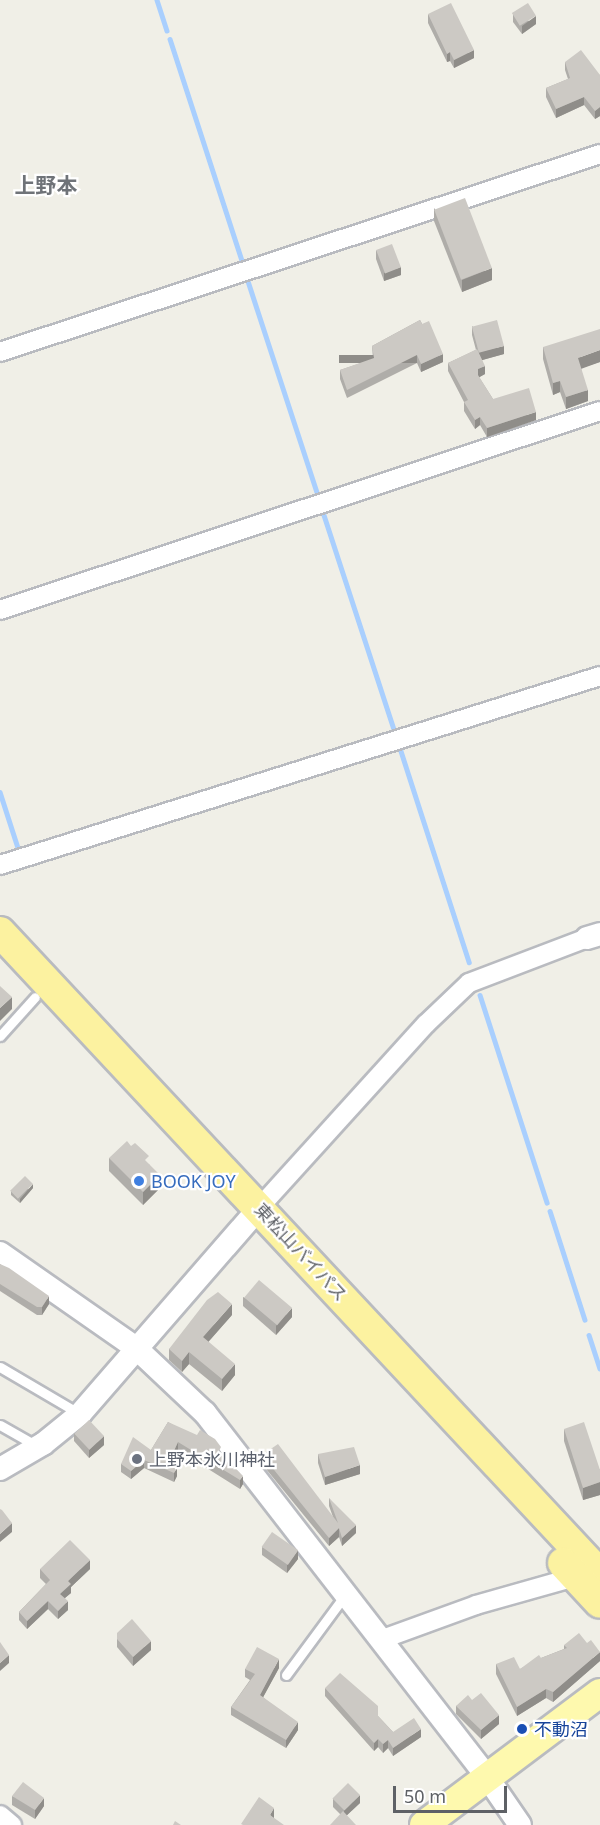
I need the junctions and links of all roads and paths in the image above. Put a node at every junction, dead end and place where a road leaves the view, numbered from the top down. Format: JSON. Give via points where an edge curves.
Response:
{"nodes":[{"id":1,"x":600,"y":154,"type":"edge"},
{"id":2,"x":0,"y":352,"type":"edge"},
{"id":3,"x":600,"y":411,"type":"edge"},
{"id":4,"x":0,"y":610,"type":"edge"},
{"id":5,"x":600,"y":676,"type":"edge"},
{"id":6,"x":0,"y":864,"type":"edge"},
{"id":7,"x":0,"y":932,"type":"edge"},
{"id":8,"x":593,"y":936,"type":"edge"},
{"id":9,"x":0,"y":960,"type":"edge"},
{"id":10,"x":35,"y":997,"type":"junction"},
{"id":11,"x":0,"y":1036,"type":"edge"},
{"id":12,"x":252,"y":1215,"type":"junction"},
{"id":13,"x":0,"y":1254,"type":"edge"},
{"id":14,"x":136,"y":1348,"type":"junction"},
{"id":15,"x":0,"y":1367,"type":"edge"},
{"id":16,"x":80,"y":1414,"type":"junction"},
{"id":17,"x":0,"y":1425,"type":"edge"},
{"id":18,"x":39,"y":1447,"type":"junction"},
{"id":19,"x":0,"y":1469,"type":"edge"},
{"id":20,"x":588,"y":1576,"type":"edge"},
{"id":21,"x":345,"y":1595,"type":"junction"},
{"id":22,"x":600,"y":1603,"type":"edge"},
{"id":23,"x":380,"y":1640,"type":"junction"},
{"id":24,"x":286,"y":1675,"type":"dead end"},
{"id":25,"x":600,"y":1693,"type":"edge"},
{"id":26,"x":487,"y":1777,"type":"junction"},
{"id":27,"x":0,"y":1815,"type":"edge"},
{"id":28,"x":12,"y":1825,"type":"edge"},
{"id":29,"x":424,"y":1825,"type":"edge"},
{"id":30,"x":520,"y":1825,"type":"edge"}],
"edges":[{"from":1,"to":2,"type":"street"},
{"from":3,"to":4,"type":"street"},
{"from":5,"to":6,"type":"street"},
{"from":7,"to":12,"type":"highway","name":"東松山バイパス"},
{"from":8,"to":12,"type":"street","via":[[470,983],[426,1024]]},
{"from":9,"to":10,"type":"highway","name":"東松山バイパス"},
{"from":10,"to":11,"type":"lane"},
{"from":10,"to":12,"type":"highway","name":"東松山バイパス"},
{"from":12,"to":14,"type":"street"},
{"from":12,"to":20,"type":"highway","name":"東松山バイパス"},
{"from":13,"to":14,"type":"street"},
{"from":14,"to":16,"type":"street"},
{"from":14,"to":21,"type":"street","via":[[205,1413]]},
{"from":15,"to":16,"type":"lane"},
{"from":16,"to":18,"type":"street"},
{"from":17,"to":18,"type":"lane"},
{"from":18,"to":19,"type":"street"},
{"from":20,"to":22,"type":"highway","name":"東松山バイパス"},
{"from":20,"to":23,"type":"street","via":[[476,1605]]},
{"from":21,"to":23,"type":"street"},
{"from":21,"to":24,"type":"lane"},
{"from":23,"to":26,"type":"street"},
{"from":25,"to":26,"type":"main road"},
{"from":26,"to":29,"type":"main road"},
{"from":26,"to":30,"type":"street"},
{"from":27,"to":28,"type":"street"}]}
